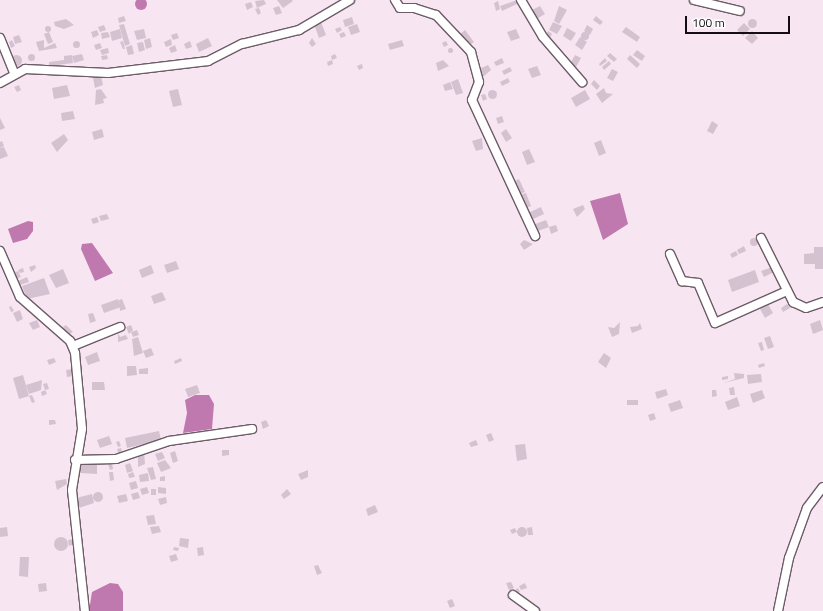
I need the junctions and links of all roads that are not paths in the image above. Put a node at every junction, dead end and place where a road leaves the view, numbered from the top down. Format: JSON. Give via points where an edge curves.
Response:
{"nodes":[{"id":1,"x":350,"y":0,"type":"edge"},
{"id":2,"x":395,"y":0,"type":"edge"},
{"id":3,"x":521,"y":0,"type":"edge"},
{"id":4,"x":694,"y":0,"type":"edge"},
{"id":5,"x":740,"y":11,"type":"dead end"},
{"id":6,"x":0,"y":38,"type":"edge"},
{"id":7,"x":14,"y":74,"type":"junction"},
{"id":8,"x":0,"y":82,"type":"edge"},
{"id":9,"x":582,"y":82,"type":"dead end"},
{"id":10,"x":534,"y":236,"type":"dead end"},
{"id":11,"x":761,"y":238,"type":"dead end"},
{"id":12,"x":0,"y":251,"type":"edge"},
{"id":13,"x":670,"y":254,"type":"dead end"},
{"id":14,"x":787,"y":291,"type":"junction"},
{"id":15,"x":823,"y":302,"type":"edge"},
{"id":16,"x":120,"y":326,"type":"dead end"},
{"id":17,"x":73,"y":346,"type":"junction"},
{"id":18,"x":252,"y":429,"type":"dead end"},
{"id":19,"x":75,"y":460,"type":"junction"},
{"id":20,"x":823,"y":487,"type":"edge"},
{"id":21,"x":513,"y":595,"type":"dead end"},
{"id":22,"x":85,"y":611,"type":"edge"},
{"id":23,"x":535,"y":611,"type":"edge"},
{"id":24,"x":778,"y":611,"type":"edge"}],
"edges":[{"from":1,"to":7,"type":"street","via":[[299,30],[242,44],[208,61],[108,73],[53,68],[25,69]]},
{"from":2,"to":10,"type":"street","via":[[400,8],[414,8],[436,15],[472,52],[479,82],[472,100]]},
{"from":3,"to":9,"type":"street","via":[[543,36]]},
{"from":4,"to":5,"type":"street"},
{"from":6,"to":7,"type":"street"},
{"from":7,"to":8,"type":"street"},
{"from":11,"to":14,"type":"street"},
{"from":12,"to":17,"type":"street","via":[[20,297]]},
{"from":13,"to":14,"type":"street","via":[[682,282],[698,283],[715,322]]},
{"from":14,"to":15,"type":"street","via":[[799,307]]},
{"from":16,"to":17,"type":"street"},
{"from":17,"to":19,"type":"street","via":[[82,429]]},
{"from":18,"to":19,"type":"street","via":[[169,441],[116,459]]},
{"from":19,"to":22,"type":"street","via":[[72,490]]},
{"from":20,"to":24,"type":"street","via":[[807,508],[789,558]]},
{"from":21,"to":23,"type":"street"}]}
